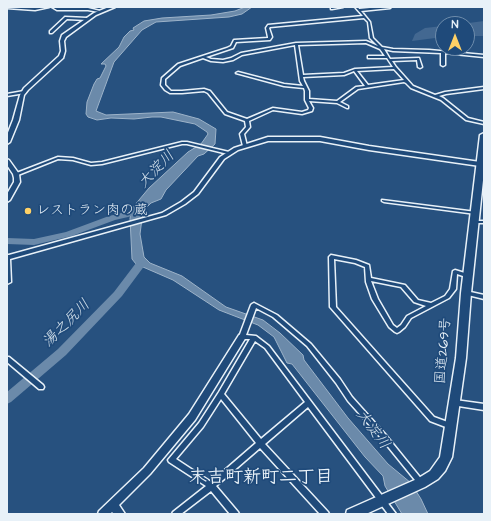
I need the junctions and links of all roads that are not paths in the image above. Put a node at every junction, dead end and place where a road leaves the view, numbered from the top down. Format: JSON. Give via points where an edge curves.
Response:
{"nodes":[{"id":1,"x":7,"y":7,"type":"edge"},
{"id":2,"x":48,"y":7,"type":"edge"},
{"id":3,"x":53,"y":7,"type":"edge"},
{"id":4,"x":113,"y":7,"type":"edge"},
{"id":5,"x":342,"y":7,"type":"edge"},
{"id":6,"x":390,"y":7,"type":"edge"},
{"id":7,"x":332,"y":8,"type":"edge"},
{"id":8,"x":357,"y":8,"type":"edge"},
{"id":9,"x":99,"y":12,"type":"junction"},
{"id":10,"x":365,"y":17,"type":"junction"},
{"id":11,"x":87,"y":19,"type":"junction"},
{"id":12,"x":51,"y":32,"type":"dead end"},
{"id":13,"x":296,"y":44,"type":"junction"},
{"id":14,"x":381,"y":48,"type":"junction"},
{"id":15,"x":435,"y":51,"type":"edge"},
{"id":16,"x":443,"y":56,"type":"edge"},
{"id":17,"x":202,"y":57,"type":"junction"},
{"id":18,"x":369,"y":58,"type":"dead end"},
{"id":19,"x":389,"y":59,"type":"junction"},
{"id":20,"x":443,"y":65,"type":"dead end"},
{"id":21,"x":420,"y":67,"type":"dead end"},
{"id":22,"x":395,"y":68,"type":"junction"},
{"id":23,"x":355,"y":70,"type":"junction"},
{"id":24,"x":238,"y":73,"type":"dead end"},
{"id":25,"x":301,"y":76,"type":"junction"},
{"id":26,"x":407,"y":82,"type":"junction"},
{"id":27,"x":305,"y":86,"type":"junction"},
{"id":28,"x":367,"y":86,"type":"junction"},
{"id":29,"x":484,"y":88,"type":"edge"},
{"id":30,"x":24,"y":92,"type":"junction"},
{"id":31,"x":7,"y":95,"type":"edge"},
{"id":32,"x":436,"y":96,"type":"junction"},
{"id":33,"x":307,"y":100,"type":"junction"},
{"id":34,"x":338,"y":102,"type":"junction"},
{"id":35,"x":347,"y":107,"type":"dead end"},
{"id":36,"x":247,"y":120,"type":"junction"},
{"id":37,"x":484,"y":123,"type":"edge"},
{"id":38,"x":10,"y":129,"type":"edge"},
{"id":39,"x":484,"y":135,"type":"edge"},
{"id":40,"x":7,"y":142,"type":"edge"},
{"id":41,"x":245,"y":146,"type":"junction"},
{"id":42,"x":228,"y":154,"type":"junction"},
{"id":43,"x":7,"y":161,"type":"edge"},
{"id":44,"x":482,"y":164,"type":"edge"},
{"id":45,"x":16,"y":174,"type":"junction"},
{"id":46,"x":481,"y":190,"type":"edge"},
{"id":47,"x":7,"y":200,"type":"edge"},
{"id":48,"x":384,"y":201,"type":"dead end"},
{"id":49,"x":478,"y":219,"type":"edge"},
{"id":50,"x":7,"y":258,"type":"edge"},
{"id":51,"x":469,"y":276,"type":"junction"},
{"id":52,"x":369,"y":279,"type":"junction"},
{"id":53,"x":7,"y":282,"type":"edge"},
{"id":54,"x":466,"y":293,"type":"junction"},
{"id":55,"x":484,"y":297,"type":"edge"},
{"id":56,"x":430,"y":305,"type":"junction"},
{"id":57,"x":243,"y":335,"type":"junction"},
{"id":58,"x":254,"y":337,"type":"junction"},
{"id":59,"x":7,"y":359,"type":"edge"},
{"id":60,"x":41,"y":386,"type":"dead end"},
{"id":61,"x":221,"y":394,"type":"junction"},
{"id":62,"x":308,"y":403,"type":"junction"},
{"id":63,"x":455,"y":403,"type":"junction"},
{"id":64,"x":484,"y":407,"type":"edge"},
{"id":65,"x":452,"y":426,"type":"junction"},
{"id":66,"x":260,"y":443,"type":"junction"},
{"id":67,"x":420,"y":484,"type":"junction"},
{"id":68,"x":211,"y":486,"type":"junction"},
{"id":69,"x":384,"y":499,"type":"junction"},
{"id":70,"x":113,"y":506,"type":"junction"},
{"id":71,"x":103,"y":514,"type":"edge"},
{"id":72,"x":120,"y":514,"type":"edge"},
{"id":73,"x":176,"y":514,"type":"edge"},
{"id":74,"x":235,"y":514,"type":"edge"},
{"id":75,"x":325,"y":514,"type":"edge"},
{"id":76,"x":352,"y":514,"type":"edge"},
{"id":77,"x":392,"y":514,"type":"edge"}],
"edges":[{"from":1,"to":2,"type":"street"},
{"from":3,"to":9,"type":"street"},
{"from":4,"to":9,"type":"street"},
{"from":5,"to":7,"type":"street"},
{"from":6,"to":8,"type":"street"},
{"from":8,"to":10,"type":"street"},
{"from":9,"to":11,"type":"street"},
{"from":10,"to":14,"type":"street","via":[[369,22],[372,38]]},
{"from":10,"to":17,"type":"street","via":[[269,26],[269,38],[235,41],[228,49]]},
{"from":11,"to":12,"type":"street","via":[[66,18]]},
{"from":11,"to":30,"type":"street","via":[[64,36],[63,51],[59,60]]},
{"from":13,"to":14,"type":"street","via":[[366,42]]},
{"from":13,"to":17,"type":"street","via":[[241,54],[223,61]]},
{"from":13,"to":25,"type":"street"},
{"from":14,"to":15,"type":"street"},
{"from":14,"to":19,"type":"street"},
{"from":16,"to":20,"type":"street"},
{"from":17,"to":36,"type":"street","via":[[179,65],[163,79],[163,85],[170,92],[209,92],[226,112]]},
{"from":18,"to":19,"type":"street"},
{"from":19,"to":21,"type":"street","via":[[418,59]]},
{"from":19,"to":22,"type":"street"},
{"from":22,"to":23,"type":"street"},
{"from":22,"to":26,"type":"street"},
{"from":23,"to":25,"type":"street","via":[[344,74]]},
{"from":23,"to":28,"type":"street"},
{"from":24,"to":27,"type":"street","via":[[284,85]]},
{"from":25,"to":27,"type":"street"},
{"from":26,"to":28,"type":"street"},
{"from":26,"to":32,"type":"street","via":[[416,89]]},
{"from":27,"to":33,"type":"street"},
{"from":28,"to":34,"type":"street","via":[[352,90]]},
{"from":29,"to":32,"type":"street"},
{"from":30,"to":31,"type":"street"},
{"from":30,"to":38,"type":"street"},
{"from":32,"to":37,"type":"street","via":[[467,119]]},
{"from":33,"to":34,"type":"street"},
{"from":33,"to":36,"type":"street","via":[[310,111],[302,113],[273,109]]},
{"from":34,"to":35,"type":"street"},
{"from":36,"to":41,"type":"street","via":[[248,127],[242,134]]},
{"from":38,"to":40,"type":"street"},
{"from":39,"to":44,"type":"highway","name":"国道269号"},
{"from":41,"to":42,"type":"street"},
{"from":41,"to":44,"type":"street","via":[[276,138],[320,139]]},
{"from":42,"to":45,"type":"street","via":[[187,143],[96,164],[58,158]]},
{"from":42,"to":50,"type":"street","via":[[217,163],[196,193],[164,214]]},
{"from":43,"to":45,"type":"street"},
{"from":44,"to":46,"type":"highway","name":"国道269号"},
{"from":45,"to":47,"type":"street","via":[[17,182]]},
{"from":46,"to":49,"type":"highway","name":"国道269号"},
{"from":48,"to":49,"type":"street"},
{"from":49,"to":51,"type":"highway","name":"国道269号"},
{"from":50,"to":53,"type":"street"},
{"from":51,"to":54,"type":"highway","name":"国道269号"},
{"from":51,"to":56,"type":"street","via":[[455,272],[453,289],[447,297]]},
{"from":52,"to":56,"type":"street","via":[[403,286],[416,301]]},
{"from":52,"to":56,"type":"street","via":[[375,299],[397,331],[409,317]]},
{"from":52,"to":65,"type":"street","via":[[367,266],[364,264],[332,257],[333,307],[432,419]]},
{"from":54,"to":55,"type":"street"},
{"from":54,"to":63,"type":"highway","name":"国道269号"},
{"from":57,"to":58,"type":"street"},
{"from":57,"to":67,"type":"street","via":[[254,305],[275,316],[309,345]]},
{"from":57,"to":70,"type":"street","via":[[192,417],[147,471]]},
{"from":58,"to":61,"type":"street"},
{"from":58,"to":62,"type":"street","via":[[267,347],[281,364]]},
{"from":59,"to":60,"type":"street"},
{"from":61,"to":66,"type":"street"},
{"from":61,"to":68,"type":"street","via":[[201,425],[171,460]]},
{"from":62,"to":66,"type":"street"},
{"from":62,"to":69,"type":"street"},
{"from":63,"to":64,"type":"street"},
{"from":63,"to":65,"type":"highway","name":"国道269号"},
{"from":65,"to":67,"type":"highway","name":"国道269号","via":[[446,457],[441,467]]},
{"from":66,"to":68,"type":"street"},
{"from":66,"to":75,"type":"street"},
{"from":67,"to":69,"type":"highway","name":"国道269号"},
{"from":68,"to":73,"type":"street"},
{"from":68,"to":74,"type":"street"},
{"from":69,"to":76,"type":"highway","name":"国道269号"},
{"from":69,"to":77,"type":"street"},
{"from":70,"to":71,"type":"street"},
{"from":70,"to":72,"type":"street"}]}
